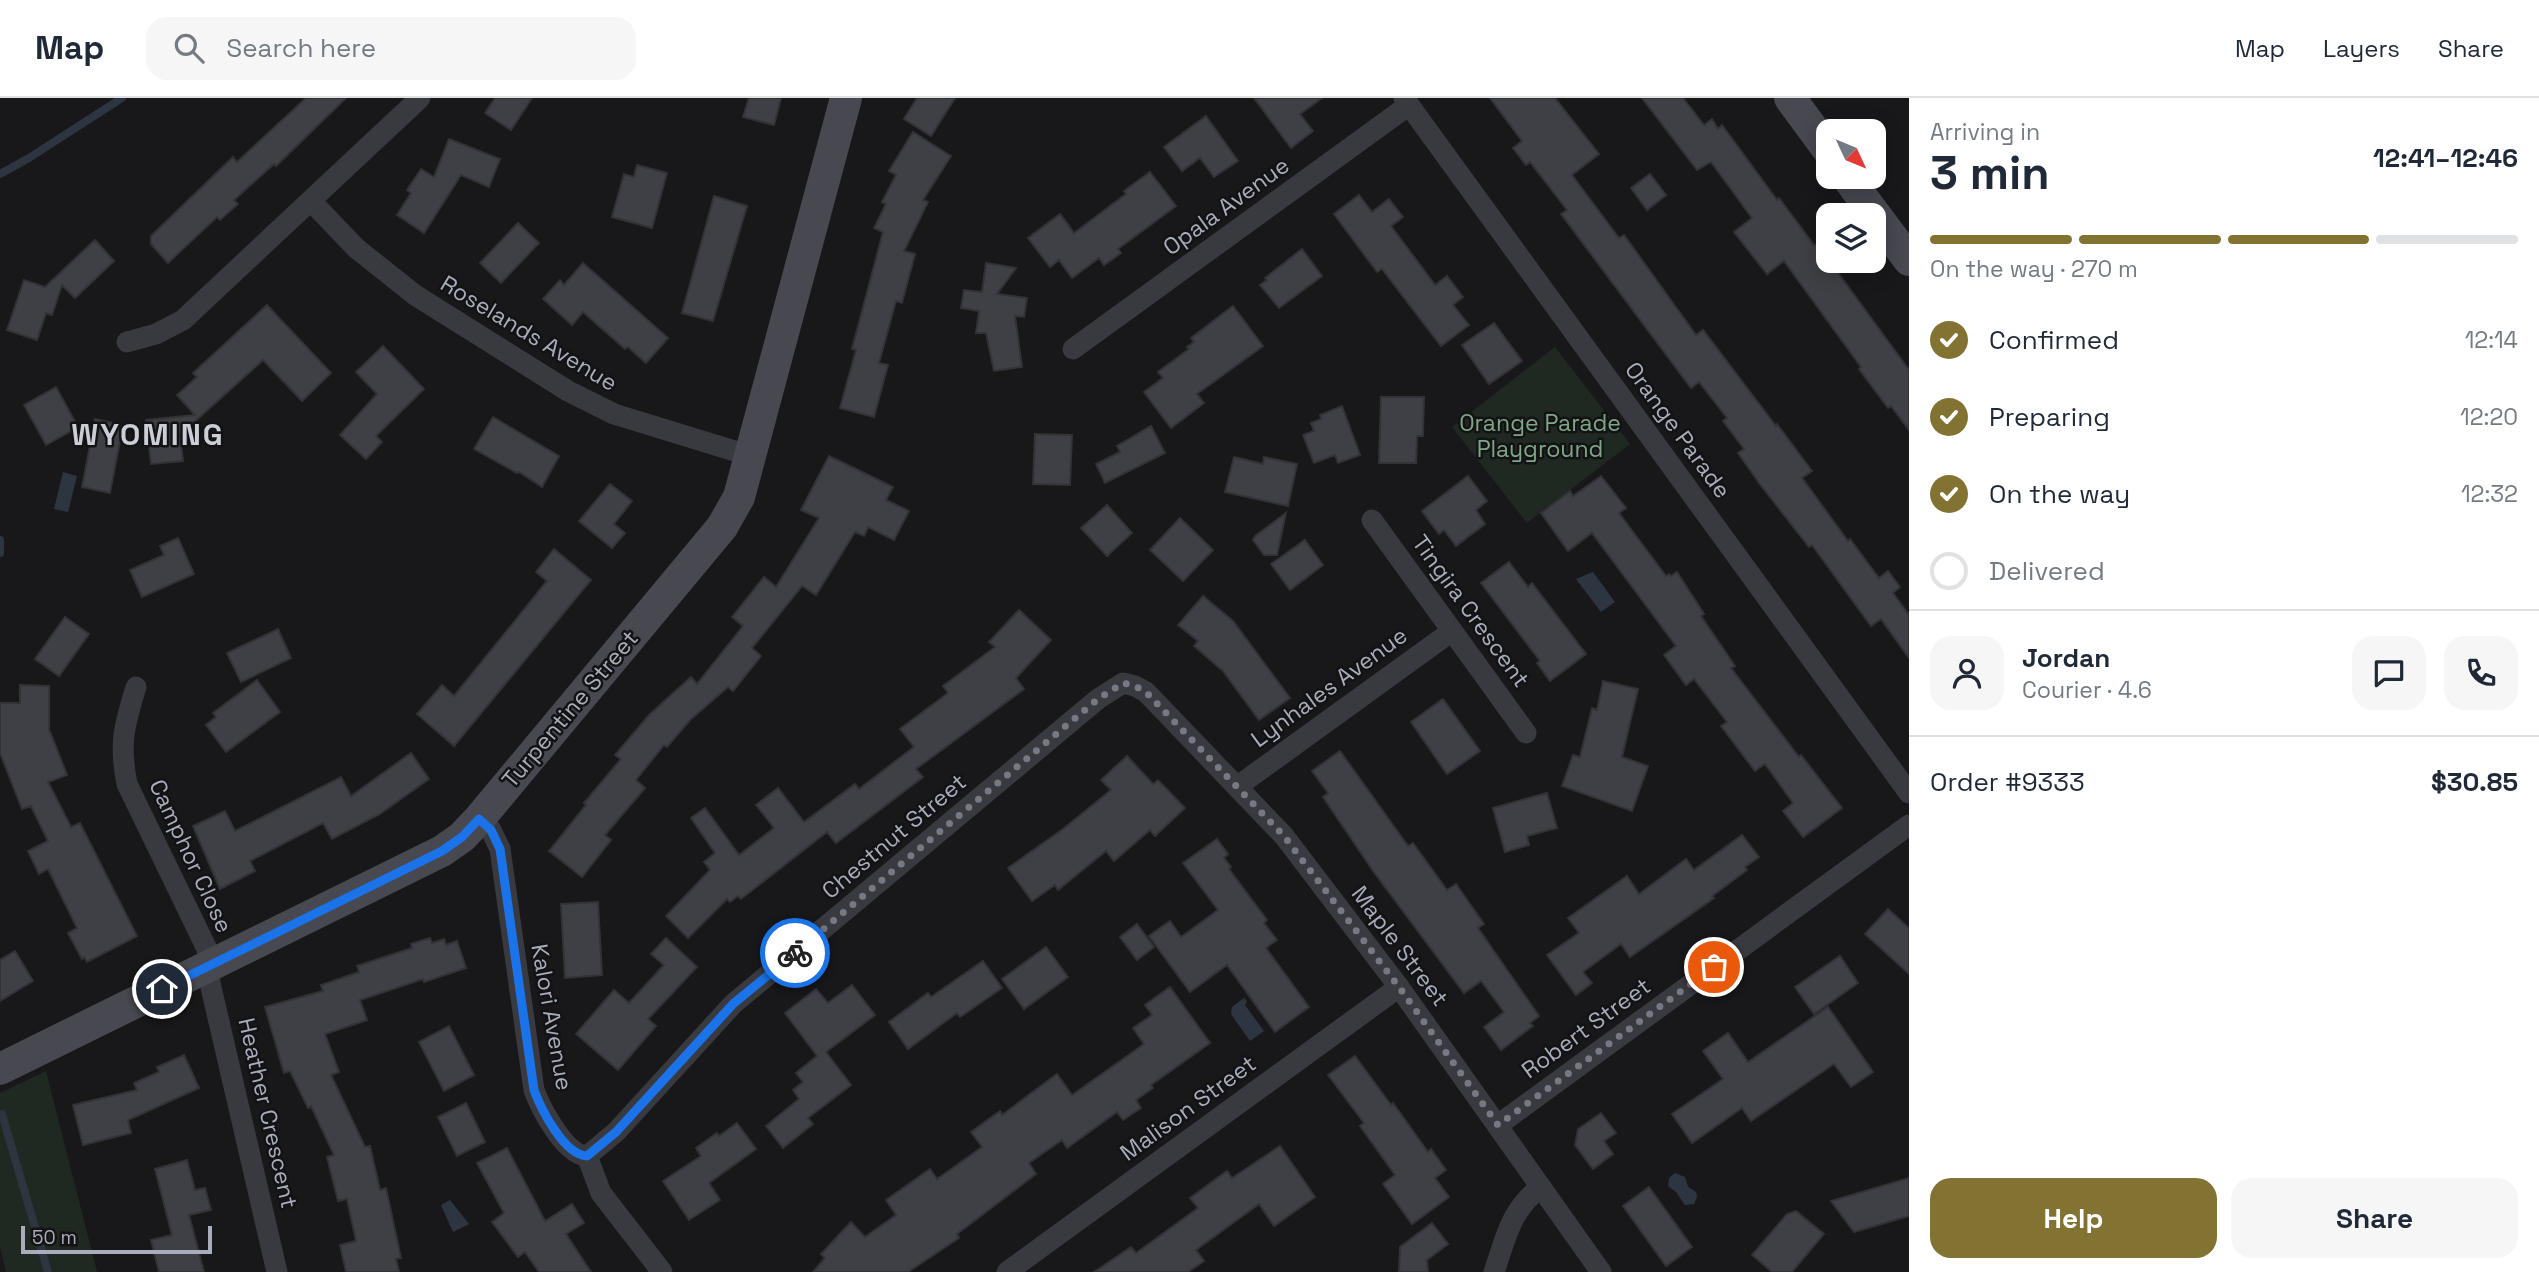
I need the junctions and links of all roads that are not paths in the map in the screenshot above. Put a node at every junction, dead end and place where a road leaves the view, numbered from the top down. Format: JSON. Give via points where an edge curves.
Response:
{"nodes":[{"id":1,"x":420,"y":98,"type":"edge"},
{"id":2,"x":846,"y":98,"type":"edge"},
{"id":3,"x":1790,"y":98,"type":"edge"},
{"id":4,"x":1406,"y":102,"type":"edge"},
{"id":5,"x":1816,"y":133,"type":"edge"},
{"id":6,"x":1856,"y":189,"type":"edge"},
{"id":7,"x":311,"y":201,"type":"junction"},
{"id":8,"x":1909,"y":260,"type":"edge"},
{"id":9,"x":127,"y":342,"type":"dead end"},
{"id":10,"x":1073,"y":349,"type":"dead end"},
{"id":11,"x":751,"y":456,"type":"junction"},
{"id":12,"x":1372,"y":520,"type":"dead end"},
{"id":13,"x":1452,"y":631,"type":"junction"},
{"id":14,"x":1123,"y":683,"type":"joint"},
{"id":15,"x":136,"y":687,"type":"dead end"},
{"id":16,"x":1526,"y":733,"type":"dead end"},
{"id":17,"x":1238,"y":786,"type":"junction"},
{"id":18,"x":1909,"y":793,"type":"edge"},
{"id":19,"x":479,"y":819,"type":"junction"},
{"id":20,"x":1909,"y":825,"type":"edge"},
{"id":21,"x":209,"y":966,"type":"junction"},
{"id":22,"x":1399,"y":987,"type":"junction"},
{"id":23,"x":0,"y":1069,"type":"edge"},
{"id":24,"x":1498,"y":1125,"type":"junction"},
{"id":25,"x":587,"y":1156,"type":"junction"},
{"id":26,"x":1541,"y":1187,"type":"junction"},
{"id":27,"x":277,"y":1272,"type":"edge"},
{"id":28,"x":662,"y":1272,"type":"edge"},
{"id":29,"x":1007,"y":1272,"type":"edge"},
{"id":30,"x":1494,"y":1272,"type":"edge"},
{"id":31,"x":1601,"y":1272,"type":"edge"}],
"edges":[{"from":1,"to":7,"type":"street"},
{"from":2,"to":11,"type":"street","name":"Turpentine Street"},
{"from":3,"to":5,"type":"street"},
{"from":4,"to":10,"type":"street","name":"Opala Avenue"},
{"from":4,"to":18,"type":"street","name":"Orange Parade"},
{"from":6,"to":8,"type":"street"},
{"from":7,"to":9,"type":"street","via":[[183,320]]},
{"from":7,"to":11,"type":"street","name":"Roselands Avenue","via":[[356,248],[415,295],[568,391],[614,414]]},
{"from":11,"to":19,"type":"street","name":"Turpentine Street","via":[[739,497],[722,527]]},
{"from":12,"to":13,"type":"street","name":"Tingira Crescent"},
{"from":13,"to":16,"type":"street","name":"Tingira Crescent"},
{"from":13,"to":17,"type":"street","name":"Lynhales Avenue"},
{"from":14,"to":17,"type":"street","name":"Maple Street","via":[[1146,692]]},
{"from":14,"to":25,"type":"street","name":"Chestnut Street","via":[[1110,689],[733,1004],[616,1132]]},
{"from":15,"to":21,"type":"street","name":"Camphor Close","via":[[123,729],[127,784],[207,949]]},
{"from":17,"to":22,"type":"street","name":"Maple Street","via":[[1284,836]]},
{"from":19,"to":21,"type":"street","name":"Turpentine Street","via":[[442,851]]},
{"from":19,"to":25,"type":"street","name":"Kalori Avenue","via":[[491,830],[500,849],[534,1090],[544,1113],[570,1148]]},
{"from":20,"to":24,"type":"street","name":"Robert Street"},
{"from":21,"to":23,"type":"street","name":"Turpentine Street"},
{"from":21,"to":27,"type":"street","name":"Heather Crescent"},
{"from":22,"to":24,"type":"street","name":"Maple Street"},
{"from":22,"to":29,"type":"street","name":"Malison Street"},
{"from":24,"to":26,"type":"street","name":"Maple Street"},
{"from":25,"to":28,"type":"street","via":[[601,1193]]},
{"from":26,"to":30,"type":"street","via":[[1518,1208]]},
{"from":26,"to":31,"type":"street","name":"Maple Street"}]}
